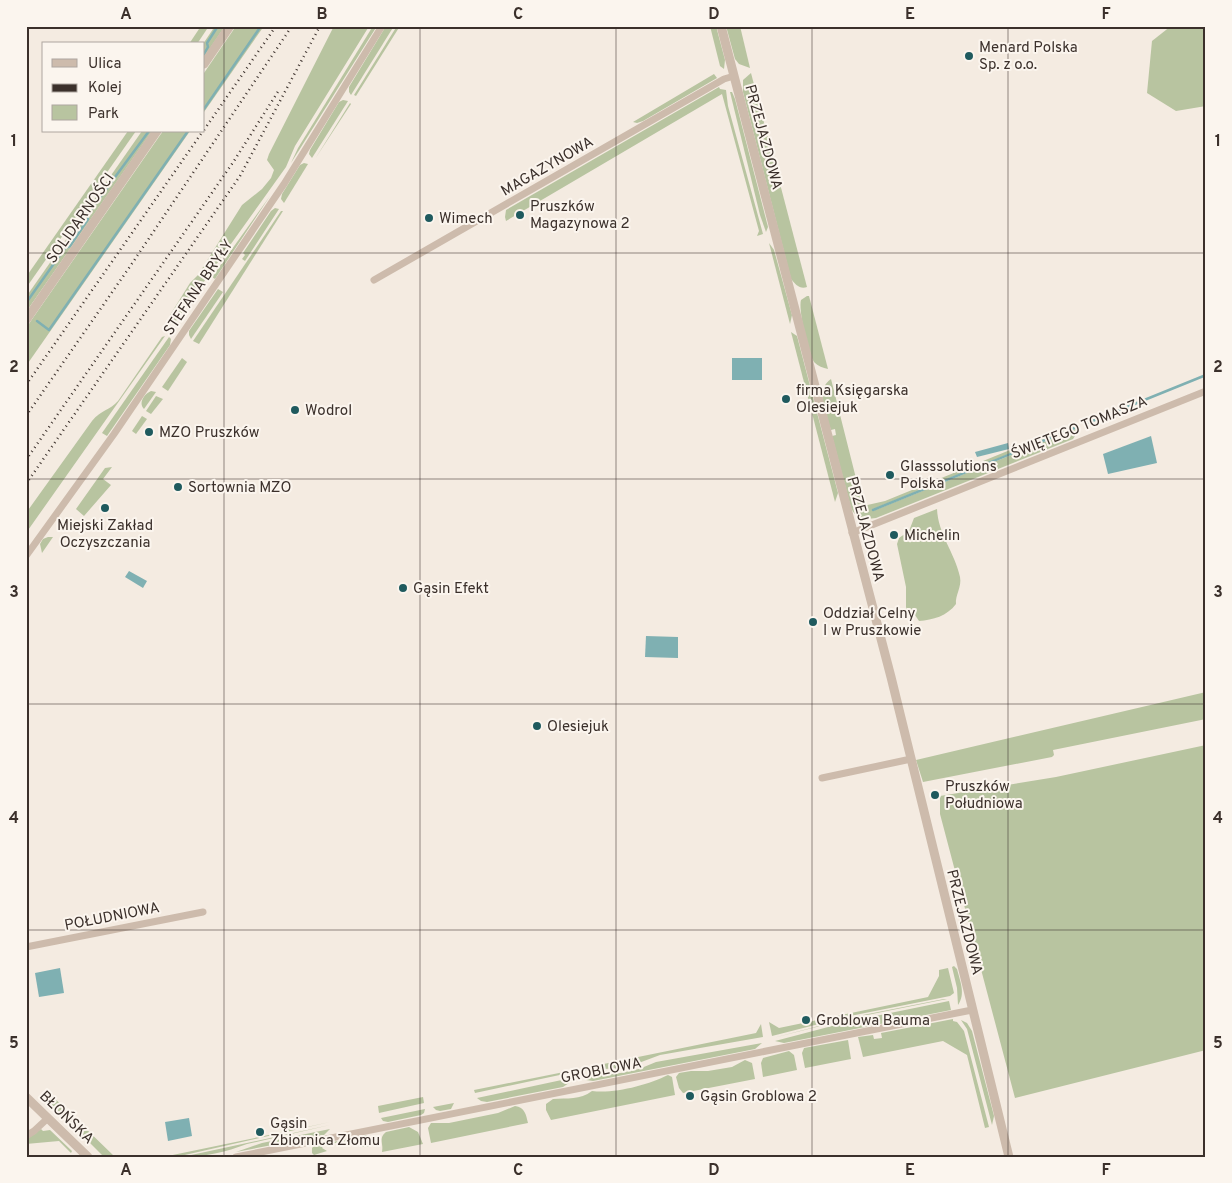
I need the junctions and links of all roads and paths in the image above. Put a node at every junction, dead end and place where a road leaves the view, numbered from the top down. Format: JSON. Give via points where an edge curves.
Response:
{"nodes":[{"id":1,"x":230,"y":26,"type":"edge"},
{"id":2,"x":382,"y":26,"type":"edge"},
{"id":3,"x":721,"y":26,"type":"edge"},
{"id":4,"x":205,"y":63,"type":"edge"},
{"id":5,"x":734,"y":76,"type":"junction"},
{"id":6,"x":156,"y":132,"type":"edge"},
{"id":7,"x":374,"y":280,"type":"dead end"},
{"id":8,"x":26,"y":320,"type":"edge"},
{"id":9,"x":1206,"y":391,"type":"edge"},
{"id":10,"x":852,"y":534,"type":"junction"},
{"id":11,"x":26,"y":556,"type":"edge"},
{"id":12,"x":911,"y":759,"type":"junction"},
{"id":13,"x":822,"y":778,"type":"dead end"},
{"id":14,"x":202,"y":912,"type":"dead end"},
{"id":15,"x":26,"y":947,"type":"edge"},
{"id":16,"x":972,"y":1010,"type":"junction"},
{"id":17,"x":26,"y":1097,"type":"edge"},
{"id":18,"x":48,"y":1118,"type":"junction"},
{"id":19,"x":26,"y":1136,"type":"edge"},
{"id":20,"x":88,"y":1157,"type":"edge"},
{"id":21,"x":236,"y":1157,"type":"edge"},
{"id":22,"x":1009,"y":1157,"type":"edge"}],
"edges":[{"from":1,"to":4,"type":"street"},
{"from":2,"to":11,"type":"street","name":"STEFANA BRYŁY","via":[[284,184],[117,430]]},
{"from":3,"to":5,"type":"street","name":"PRZEJAZDOWA"},
{"from":5,"to":7,"type":"street","name":"MAGAZYNOWA"},
{"from":5,"to":10,"type":"street","name":"PRZEJAZDOWA"},
{"from":6,"to":8,"type":"street","name":"SOLIDARNOŚCI"},
{"from":9,"to":10,"type":"street","name":"ŚWIĘTEGO TOMASZA"},
{"from":10,"to":12,"type":"street","name":"PRZEJAZDOWA"},
{"from":12,"to":13,"type":"street"},
{"from":12,"to":16,"type":"street","name":"PRZEJAZDOWA"},
{"from":14,"to":15,"type":"street","name":"POŁUDNIOWA"},
{"from":16,"to":21,"type":"street","name":"GROBLOWA"},
{"from":16,"to":22,"type":"street","name":"PRZEJAZDOWA"},
{"from":17,"to":18,"type":"street","name":"BŁOŃSKA"},
{"from":18,"to":19,"type":"street"},
{"from":18,"to":20,"type":"street","name":"BŁOŃSKA"}]}
